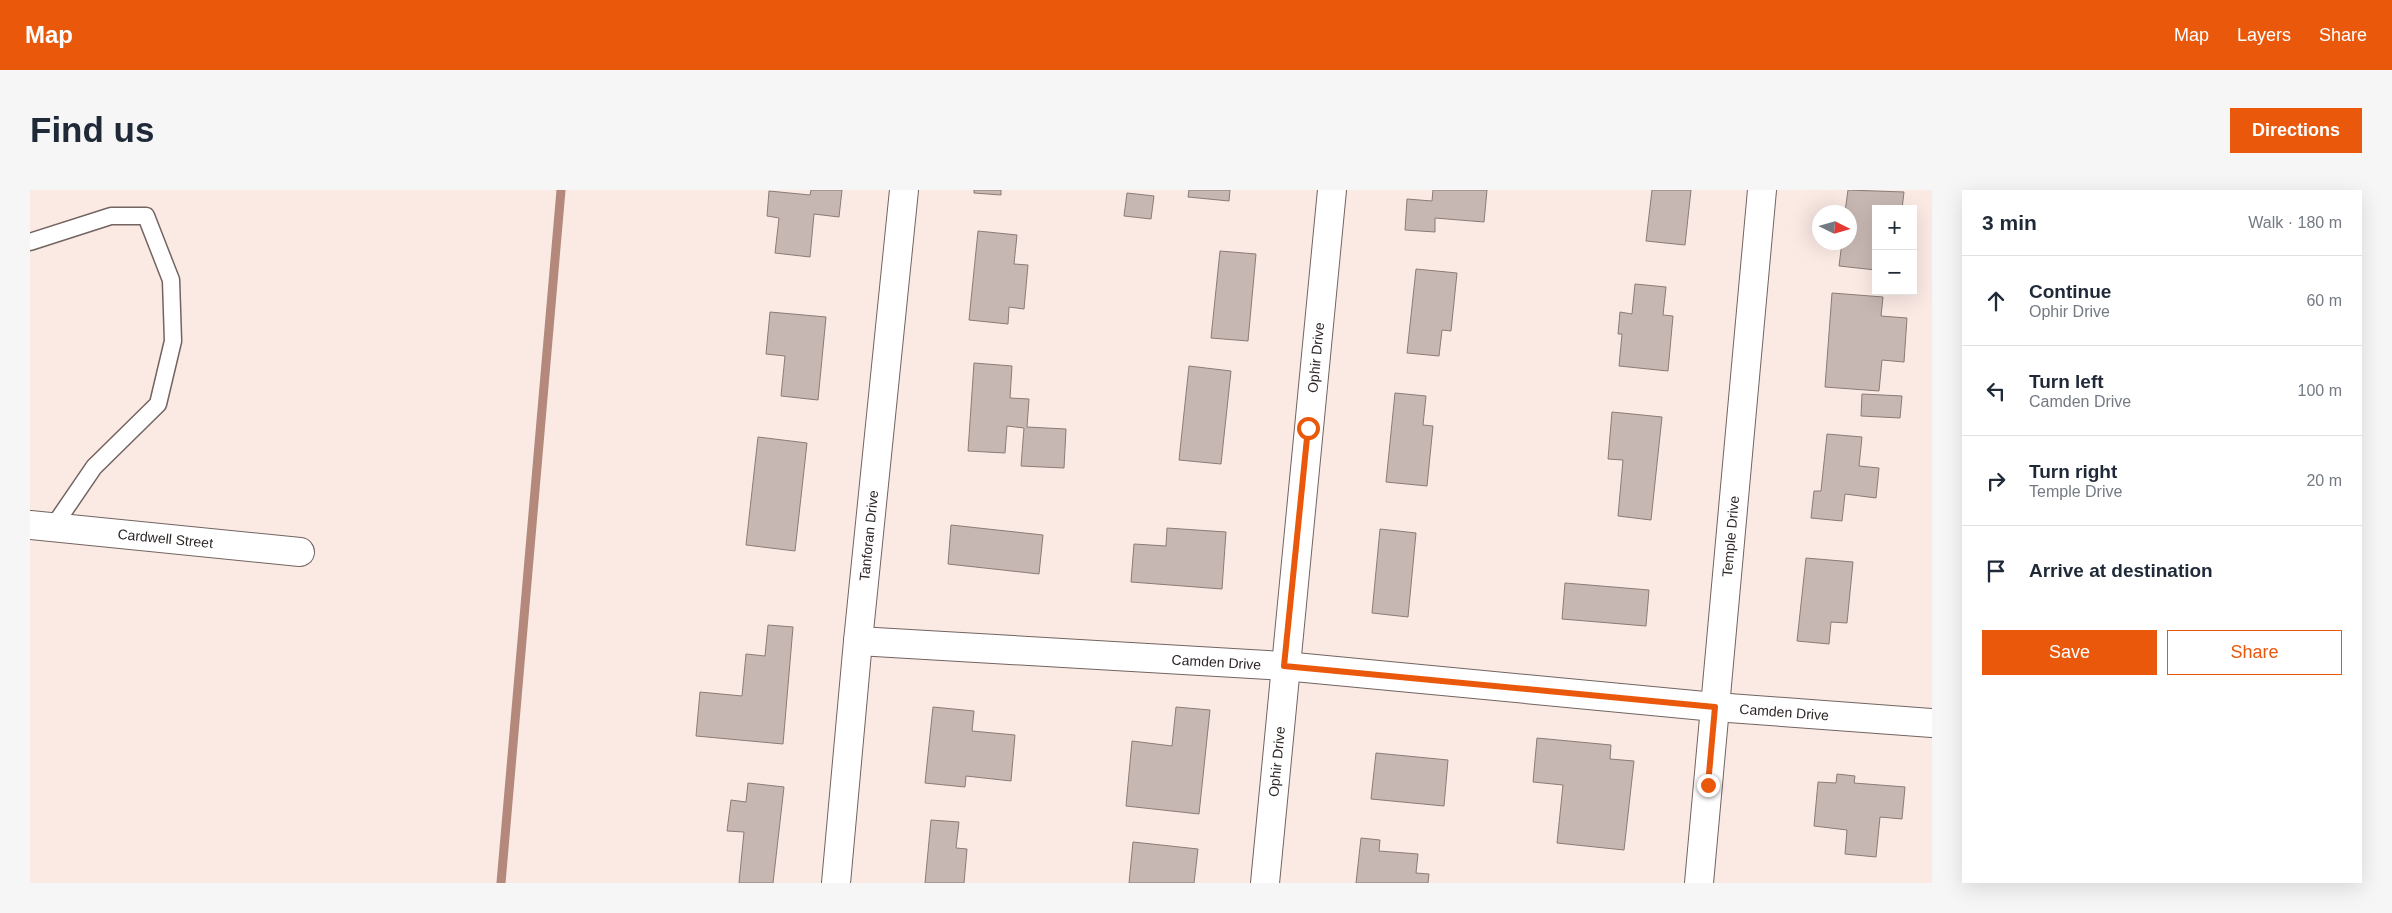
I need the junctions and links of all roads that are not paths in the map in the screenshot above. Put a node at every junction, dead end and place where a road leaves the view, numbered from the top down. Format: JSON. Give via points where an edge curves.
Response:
{"nodes":[{"id":1,"x":904,"y":190,"type":"edge"},
{"id":2,"x":1332,"y":190,"type":"edge"},
{"id":3,"x":1762,"y":190,"type":"edge"},
{"id":4,"x":30,"y":242,"type":"edge"},
{"id":5,"x":41,"y":526,"type":"edge"},
{"id":6,"x":300,"y":552,"type":"dead end"},
{"id":7,"x":858,"y":641,"type":"junction"},
{"id":8,"x":1284,"y":666,"type":"junction"},
{"id":9,"x":1715,"y":707,"type":"junction"},
{"id":10,"x":1932,"y":723,"type":"edge"},
{"id":11,"x":836,"y":883,"type":"edge"},
{"id":12,"x":1265,"y":883,"type":"edge"},
{"id":13,"x":1699,"y":883,"type":"edge"}],
"edges":[{"from":1,"to":7,"type":"street","name":"Tanforan Drive"},
{"from":2,"to":8,"type":"street","name":"Ophir Drive"},
{"from":3,"to":9,"type":"street","name":"Temple Drive"},
{"from":4,"to":5,"type":"lane","via":[[111,216],[146,216],[171,280],[173,341],[158,404],[94,467]]},
{"from":5,"to":6,"type":"street","name":"Cardwell Street"},
{"from":7,"to":8,"type":"street","name":"Camden Drive"},
{"from":7,"to":11,"type":"street","name":"Tanforan Drive"},
{"from":8,"to":9,"type":"street","name":"Camden Drive"},
{"from":8,"to":12,"type":"street","name":"Ophir Drive"},
{"from":9,"to":10,"type":"street","name":"Camden Drive"},
{"from":9,"to":13,"type":"street","name":"Temple Drive"}]}
